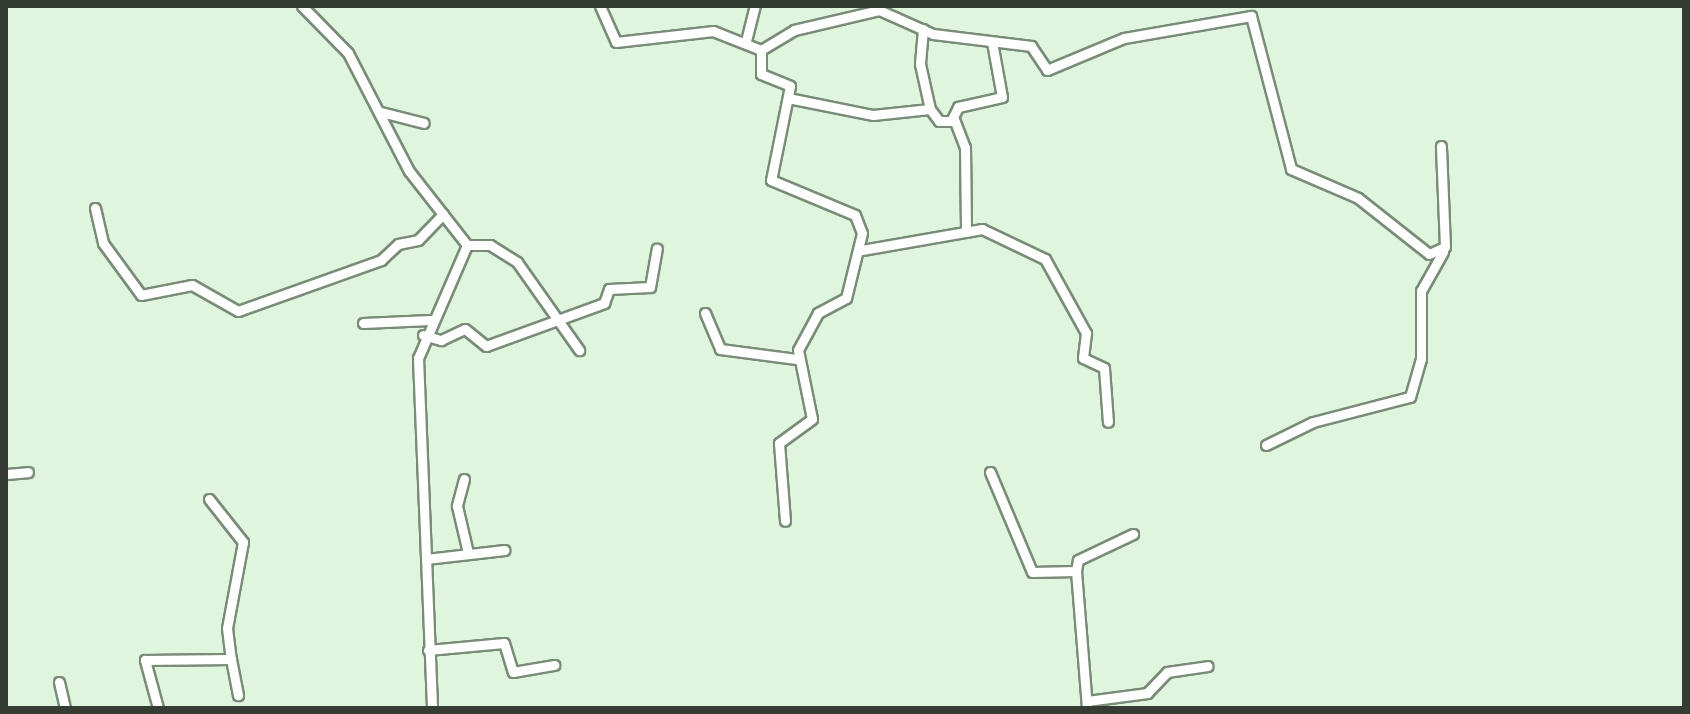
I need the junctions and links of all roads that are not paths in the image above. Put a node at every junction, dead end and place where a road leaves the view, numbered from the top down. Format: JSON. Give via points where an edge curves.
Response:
{"nodes":[{"id":1,"x":302,"y":6,"type":"edge"},
{"id":2,"x":600,"y":6,"type":"edge"},
{"id":3,"x":755,"y":6,"type":"edge"},
{"id":4,"x":923,"y":29,"type":"junction"},
{"id":5,"x":746,"y":41,"type":"junction"},
{"id":6,"x":992,"y":42,"type":"junction"},
{"id":7,"x":761,"y":50,"type":"junction"},
{"id":8,"x":788,"y":98,"type":"junction"},
{"id":9,"x":930,"y":109,"type":"junction"},
{"id":10,"x":381,"y":112,"type":"junction"},
{"id":11,"x":954,"y":119,"type":"junction"},
{"id":12,"x":424,"y":123,"type":"dead end"},
{"id":13,"x":1441,"y":146,"type":"dead end"},
{"id":14,"x":95,"y":208,"type":"dead end"},
{"id":15,"x":443,"y":214,"type":"junction"},
{"id":16,"x":966,"y":232,"type":"junction"},
{"id":17,"x":467,"y":245,"type":"junction"},
{"id":18,"x":657,"y":249,"type":"dead end"},
{"id":19,"x":862,"y":250,"type":"junction"},
{"id":20,"x":1443,"y":252,"type":"junction"},
{"id":21,"x":705,"y":313,"type":"dead end"},
{"id":22,"x":558,"y":314,"type":"junction"},
{"id":23,"x":430,"y":320,"type":"junction"},
{"id":24,"x":363,"y":323,"type":"dead end"},
{"id":25,"x":423,"y":335,"type":"junction"},
{"id":26,"x":579,"y":350,"type":"dead end"},
{"id":27,"x":796,"y":359,"type":"junction"},
{"id":28,"x":1108,"y":422,"type":"dead end"},
{"id":29,"x":1266,"y":445,"type":"dead end"},
{"id":30,"x":28,"y":472,"type":"dead end"},
{"id":31,"x":990,"y":472,"type":"dead end"},
{"id":32,"x":6,"y":474,"type":"edge"},
{"id":33,"x":464,"y":479,"type":"dead end"},
{"id":34,"x":209,"y":499,"type":"dead end"},
{"id":35,"x":785,"y":521,"type":"dead end"},
{"id":36,"x":1133,"y":534,"type":"dead end"},
{"id":37,"x":504,"y":550,"type":"dead end"},
{"id":38,"x":468,"y":553,"type":"junction"},
{"id":39,"x":426,"y":559,"type":"junction"},
{"id":40,"x":1076,"y":571,"type":"junction"},
{"id":41,"x":428,"y":650,"type":"junction"},
{"id":42,"x":231,"y":659,"type":"junction"},
{"id":43,"x":554,"y":665,"type":"dead end"},
{"id":44,"x":1208,"y":666,"type":"dead end"},
{"id":45,"x":59,"y":682,"type":"dead end"},
{"id":46,"x":238,"y":695,"type":"dead end"},
{"id":47,"x":1087,"y":705,"type":"edge"},
{"id":48,"x":65,"y":708,"type":"edge"},
{"id":49,"x":158,"y":708,"type":"edge"},
{"id":50,"x":432,"y":708,"type":"edge"}],
"edges":[{"from":1,"to":10,"type":"street","via":[[348,53]]},
{"from":2,"to":5,"type":"street","via":[[616,42],[697,31]]},
{"from":3,"to":5,"type":"street"},
{"from":4,"to":6,"type":"street"},
{"from":4,"to":7,"type":"street","via":[[868,10],[794,30]]},
{"from":4,"to":9,"type":"street","via":[[920,64]]},
{"from":5,"to":7,"type":"street"},
{"from":6,"to":11,"type":"street","via":[[1002,97],[958,107]]},
{"from":6,"to":20,"type":"street","via":[[1031,46],[1044,70],[1062,69],[1124,38],[1251,16],[1291,169],[1358,198],[1419,251]]},
{"from":7,"to":8,"type":"street","via":[[761,74],[788,80]]},
{"from":8,"to":9,"type":"street","via":[[873,115]]},
{"from":8,"to":19,"type":"street","via":[[771,180],[855,215]]},
{"from":9,"to":11,"type":"street","via":[[939,121]]},
{"from":10,"to":12,"type":"street"},
{"from":10,"to":15,"type":"street","via":[[409,171]]},
{"from":11,"to":16,"type":"street","via":[[965,147]]},
{"from":13,"to":20,"type":"street"},
{"from":14,"to":15,"type":"street","via":[[103,243],[141,295],[192,285],[245,311],[381,260],[398,244],[418,240]]},
{"from":15,"to":17,"type":"street"},
{"from":16,"to":19,"type":"street"},
{"from":16,"to":28,"type":"street","via":[[986,229],[1047,261],[1086,333],[1083,358],[1104,368]]},
{"from":17,"to":22,"type":"street","via":[[503,249]]},
{"from":17,"to":23,"type":"street"},
{"from":18,"to":22,"type":"street","via":[[653,286],[609,289],[604,303]]},
{"from":19,"to":27,"type":"street","via":[[846,298],[818,313]]},
{"from":20,"to":29,"type":"street","via":[[1421,291],[1421,359],[1410,397],[1313,422]]},
{"from":21,"to":27,"type":"street","via":[[721,349]]},
{"from":22,"to":25,"type":"street","via":[[486,346],[465,329],[441,340]]},
{"from":22,"to":26,"type":"street"},
{"from":23,"to":24,"type":"street"},
{"from":23,"to":25,"type":"street"},
{"from":25,"to":39,"type":"street","via":[[418,358]]},
{"from":27,"to":35,"type":"street","via":[[812,388],[812,419],[779,443]]},
{"from":30,"to":32,"type":"street"},
{"from":31,"to":40,"type":"street","via":[[1032,572]]},
{"from":33,"to":38,"type":"street","via":[[457,506]]},
{"from":34,"to":42,"type":"street","via":[[243,542],[227,628]]},
{"from":36,"to":40,"type":"street","via":[[1078,560]]},
{"from":37,"to":38,"type":"street"},
{"from":38,"to":39,"type":"street"},
{"from":39,"to":41,"type":"street"},
{"from":40,"to":47,"type":"street"},
{"from":41,"to":43,"type":"street","via":[[504,643],[513,672]]},
{"from":41,"to":50,"type":"street"},
{"from":42,"to":46,"type":"street"},
{"from":42,"to":49,"type":"street","via":[[145,660]]},
{"from":44,"to":47,"type":"street","via":[[1167,672],[1147,693]]},
{"from":45,"to":48,"type":"street"}]}
